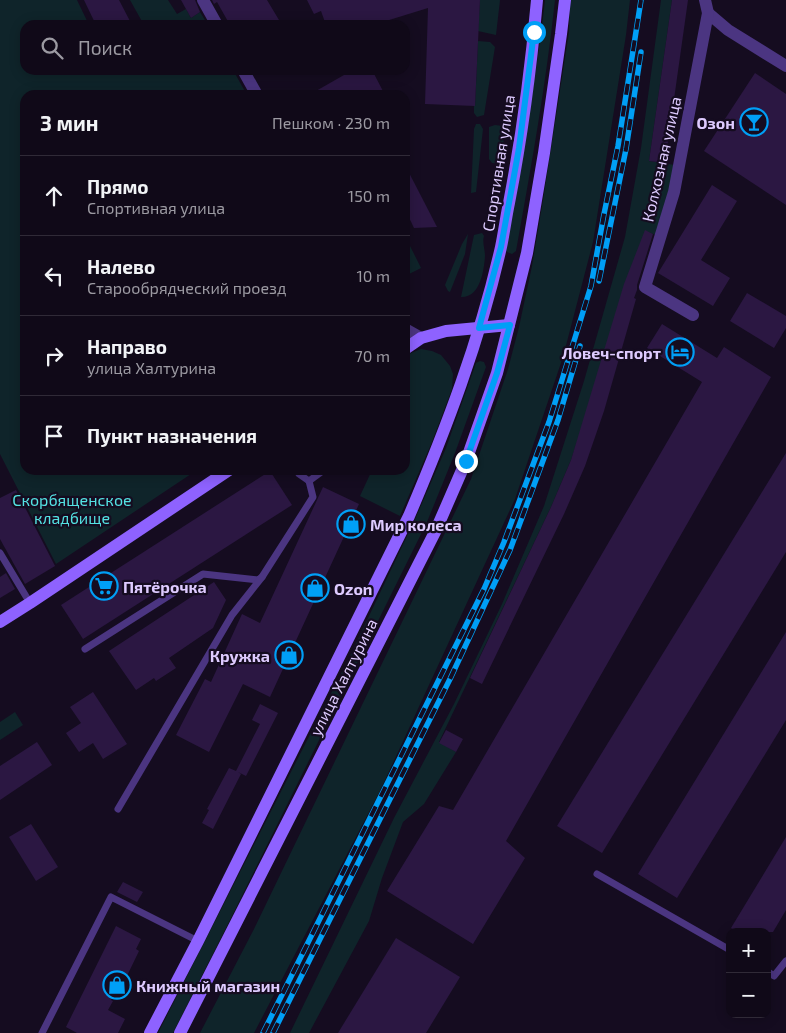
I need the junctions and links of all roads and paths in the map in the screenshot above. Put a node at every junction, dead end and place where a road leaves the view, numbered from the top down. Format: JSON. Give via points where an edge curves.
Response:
{"nodes":[{"id":1,"x":203,"y":0,"type":"edge"},
{"id":2,"x":537,"y":0,"type":"edge"},
{"id":3,"x":565,"y":0,"type":"edge"},
{"id":4,"x":705,"y":0,"type":"edge"},
{"id":5,"x":708,"y":13,"type":"junction"},
{"id":6,"x":214,"y":20,"type":"edge"},
{"id":7,"x":786,"y":66,"type":"edge"},
{"id":8,"x":246,"y":75,"type":"edge"},
{"id":9,"x":254,"y":90,"type":"edge"},
{"id":10,"x":693,"y":315,"type":"dead end"},
{"id":11,"x":510,"y":325,"type":"junction"},
{"id":12,"x":479,"y":328,"type":"junction"},
{"id":13,"x":410,"y":332,"type":"edge"},
{"id":14,"x":421,"y":338,"type":"junction"},
{"id":15,"x":410,"y":346,"type":"edge"},
{"id":16,"x":222,"y":475,"type":"edge"},
{"id":17,"x":300,"y":475,"type":"edge"},
{"id":18,"x":317,"y":475,"type":"edge"},
{"id":19,"x":309,"y":481,"type":"junction"},
{"id":20,"x":0,"y":553,"type":"edge"},
{"id":21,"x":262,"y":577,"type":"junction"},
{"id":22,"x":30,"y":603,"type":"junction"},
{"id":23,"x":0,"y":622,"type":"edge"},
{"id":24,"x":85,"y":649,"type":"dead end"},
{"id":25,"x":118,"y":809,"type":"dead end"},
{"id":26,"x":597,"y":874,"type":"dead end"},
{"id":27,"x":198,"y":941,"type":"junction"},
{"id":28,"x":726,"y":948,"type":"edge"},
{"id":29,"x":786,"y":961,"type":"edge"},
{"id":30,"x":769,"y":973,"type":"edge"},
{"id":31,"x":42,"y":1033,"type":"edge"},
{"id":32,"x":150,"y":1033,"type":"edge"},
{"id":33,"x":180,"y":1033,"type":"edge"}],
"edges":[{"from":1,"to":6,"type":"street"},
{"from":2,"to":12,"type":"main road","name":"Спортивная улица","via":[[519,148],[501,247]]},
{"from":3,"to":11,"type":"main road","via":[[527,253]]},
{"from":4,"to":5,"type":"street","name":"Колхозная улица"},
{"from":5,"to":7,"type":"street","via":[[728,30]]},
{"from":5,"to":10,"type":"street","name":"Колхозная улица","via":[[674,192],[645,287]]},
{"from":8,"to":9,"type":"street"},
{"from":11,"to":12,"type":"main road"},
{"from":11,"to":33,"type":"main road","name":"улица Халтурина","via":[[466,461],[436,530]]},
{"from":12,"to":14,"type":"main road","via":[[446,331]]},
{"from":12,"to":27,"type":"main road","name":"улица Халтурина","via":[[437,451],[409,516]]},
{"from":13,"to":14,"type":"street"},
{"from":14,"to":15,"type":"main road"},
{"from":16,"to":22,"type":"main road"},
{"from":17,"to":19,"type":"lane"},
{"from":18,"to":19,"type":"lane"},
{"from":19,"to":21,"type":"lane","via":[[313,497]]},
{"from":20,"to":22,"type":"lane"},
{"from":21,"to":24,"type":"lane","via":[[258,580],[203,574]]},
{"from":21,"to":25,"type":"lane","via":[[232,614]]},
{"from":22,"to":23,"type":"main road"},
{"from":26,"to":28,"type":"lane"},
{"from":27,"to":31,"type":"lane","via":[[111,897]]},
{"from":27,"to":32,"type":"main road","name":"улица Халтурина"},
{"from":29,"to":30,"type":"lane","via":[[774,976]]}]}
